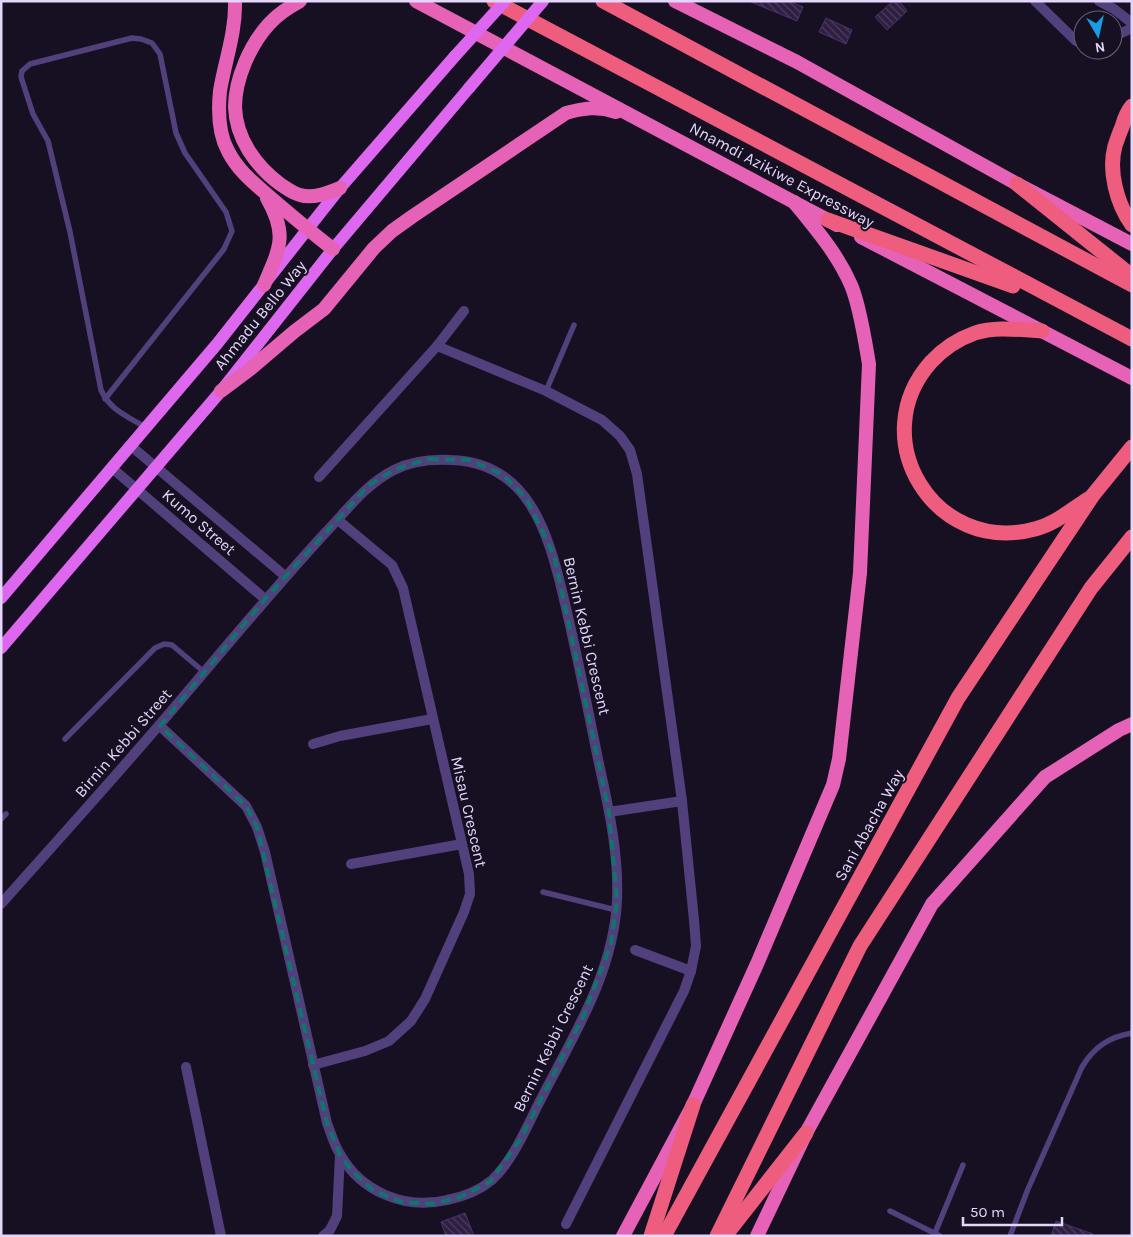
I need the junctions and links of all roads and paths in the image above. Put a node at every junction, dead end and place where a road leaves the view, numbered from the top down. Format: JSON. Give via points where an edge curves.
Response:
{"nodes":[{"id":1,"x":235,"y":1,"type":"edge"},
{"id":2,"x":300,"y":1,"type":"edge"},
{"id":3,"x":494,"y":1,"type":"edge"},
{"id":4,"x":505,"y":1,"type":"edge"},
{"id":5,"x":542,"y":1,"type":"edge"},
{"id":6,"x":603,"y":1,"type":"edge"},
{"id":7,"x":675,"y":1,"type":"edge"},
{"id":8,"x":682,"y":1,"type":"edge"},
{"id":9,"x":1035,"y":1,"type":"edge"},
{"id":10,"x":1099,"y":1,"type":"edge"},
{"id":11,"x":416,"y":2,"type":"edge"},
{"id":12,"x":706,"y":18,"type":"junction"},
{"id":13,"x":1132,"y":23,"type":"edge"},
{"id":14,"x":1073,"y":38,"type":"edge"},
{"id":15,"x":1132,"y":106,"type":"edge"},
{"id":16,"x":648,"y":124,"type":"junction"},
{"id":17,"x":1016,"y":184,"type":"junction"},
{"id":18,"x":340,"y":188,"type":"junction"},
{"id":19,"x":263,"y":191,"type":"junction"},
{"id":20,"x":794,"y":202,"type":"junction"},
{"id":21,"x":828,"y":220,"type":"junction"},
{"id":22,"x":1132,"y":225,"type":"edge"},
{"id":23,"x":307,"y":229,"type":"junction"},
{"id":24,"x":1132,"y":244,"type":"edge"},
{"id":25,"x":333,"y":249,"type":"junction"},
{"id":26,"x":1132,"y":276,"type":"edge"},
{"id":27,"x":264,"y":285,"type":"junction"},
{"id":28,"x":1132,"y":285,"type":"edge"},
{"id":29,"x":1063,"y":304,"type":"junction"},
{"id":30,"x":464,"y":311,"type":"dead end"},
{"id":31,"x":574,"y":325,"type":"dead end"},
{"id":32,"x":1042,"y":331,"type":"junction"},
{"id":33,"x":1132,"y":340,"type":"edge"},
{"id":34,"x":437,"y":346,"type":"junction"},
{"id":35,"x":1132,"y":378,"type":"edge"},
{"id":36,"x":220,"y":391,"type":"junction"},
{"id":37,"x":546,"y":392,"type":"junction"},
{"id":38,"x":105,"y":399,"type":"junction"},
{"id":39,"x":146,"y":427,"type":"junction"},
{"id":40,"x":132,"y":446,"type":"junction"},
{"id":41,"x":1132,"y":447,"type":"edge"},
{"id":42,"x":157,"y":466,"type":"junction"},
{"id":43,"x":112,"y":468,"type":"junction"},
{"id":44,"x":319,"y":477,"type":"dead end"},
{"id":45,"x":138,"y":490,"type":"junction"},
{"id":46,"x":1093,"y":495,"type":"junction"},
{"id":47,"x":338,"y":520,"type":"junction"},
{"id":48,"x":1132,"y":537,"type":"edge"},
{"id":49,"x":285,"y":576,"type":"junction"},
{"id":50,"x":1,"y":598,"type":"edge"},
{"id":51,"x":265,"y":599,"type":"junction"},
{"id":52,"x":1,"y":648,"type":"edge"},
{"id":53,"x":204,"y":672,"type":"junction"},
{"id":54,"x":432,"y":719,"type":"junction"},
{"id":55,"x":1132,"y":724,"type":"edge"},
{"id":56,"x":160,"y":726,"type":"junction"},
{"id":57,"x":65,"y":739,"type":"dead end"},
{"id":58,"x":313,"y":744,"type":"dead end"},
{"id":59,"x":682,"y":801,"type":"junction"},
{"id":60,"x":609,"y":812,"type":"junction"},
{"id":61,"x":6,"y":814,"type":"dead end"},
{"id":62,"x":1,"y":820,"type":"edge"},
{"id":63,"x":462,"y":844,"type":"junction"},
{"id":64,"x":351,"y":864,"type":"dead end"},
{"id":65,"x":543,"y":892,"type":"dead end"},
{"id":66,"x":1,"y":904,"type":"edge"},
{"id":67,"x":616,"y":910,"type":"junction"},
{"id":68,"x":635,"y":950,"type":"dead end"},
{"id":69,"x":691,"y":971,"type":"junction"},
{"id":70,"x":1132,"y":1033,"type":"edge"},
{"id":71,"x":313,"y":1064,"type":"junction"},
{"id":72,"x":186,"y":1067,"type":"dead end"},
{"id":73,"x":693,"y":1105,"type":"junction"},
{"id":74,"x":806,"y":1133,"type":"junction"},
{"id":75,"x":340,"y":1155,"type":"junction"},
{"id":76,"x":963,"y":1165,"type":"dead end"},
{"id":77,"x":890,"y":1211,"type":"dead end"},
{"id":78,"x":566,"y":1224,"type":"dead end"},
{"id":79,"x":938,"y":1234,"type":"edge"},
{"id":80,"x":221,"y":1236,"type":"edge"},
{"id":81,"x":323,"y":1236,"type":"edge"},
{"id":82,"x":623,"y":1236,"type":"edge"},
{"id":83,"x":652,"y":1236,"type":"edge"},
{"id":84,"x":664,"y":1236,"type":"edge"},
{"id":85,"x":717,"y":1236,"type":"edge"},
{"id":86,"x":725,"y":1236,"type":"edge"},
{"id":87,"x":757,"y":1236,"type":"edge"},
{"id":88,"x":1010,"y":1236,"type":"edge"}],
"edges":[{"from":1,"to":19,"type":"highway","via":[[232,38],[219,106],[221,132],[227,150],[241,171]]},
{"from":2,"to":18,"type":"highway","via":[[269,24],[247,60],[238,82],[235,108],[240,134],[253,158],[268,175],[291,192],[317,196]]},
{"from":3,"to":29,"type":"highway","name":"Nnamdi Azikiwe Expressway"},
{"from":4,"to":18,"type":"main road","name":"Ahmadu Bello Way","bridge":true},
{"from":5,"to":25,"type":"main road","name":"Ahmadu Bello Way","bridge":true},
{"from":6,"to":28,"type":"highway"},
{"from":7,"to":12,"type":"highway"},
{"from":8,"to":12,"type":"highway"},
{"from":9,"to":14,"type":"street"},
{"from":10,"to":13,"type":"street"},
{"from":11,"to":16,"type":"highway","name":"Nnamdi Azikiwe Expressway"},
{"from":12,"to":17,"type":"highway","via":[[796,62]]},
{"from":15,"to":22,"type":"highway","via":[[1114,148],[1113,172],[1117,193]]},
{"from":16,"to":20,"type":"highway","name":"Nnamdi Azikiwe Expressway"},
{"from":16,"to":36,"type":"highway","via":[[596,108],[566,113],[392,231],[324,309]]},
{"from":17,"to":24,"type":"highway"},
{"from":17,"to":26,"type":"highway"},
{"from":18,"to":23,"type":"main road","name":"Ahmadu Bello Way"},
{"from":19,"to":23,"type":"highway"},
{"from":19,"to":27,"type":"highway","via":[[279,223],[281,238]]},
{"from":20,"to":21,"type":"highway","name":"Nnamdi Azikiwe Expressway"},
{"from":20,"to":73,"type":"highway","via":[[827,242],[851,286],[863,330],[869,364],[860,573],[839,759],[833,785]]},
{"from":21,"to":29,"type":"highway"},
{"from":21,"to":32,"type":"highway","name":"Nnamdi Azikiwe Expressway"},
{"from":23,"to":25,"type":"highway"},
{"from":23,"to":27,"type":"main road","name":"Ahmadu Bello Way"},
{"from":25,"to":36,"type":"main road","name":"Ahmadu Bello Way"},
{"from":27,"to":39,"type":"main road","name":"Ahmadu Bello Way"},
{"from":29,"to":33,"type":"highway","name":"Nnamdi Azikiwe Expressway"},
{"from":30,"to":34,"type":"street"},
{"from":31,"to":37,"type":"lane"},
{"from":32,"to":35,"type":"highway","name":"Nnamdi Azikiwe Expressway"},
{"from":32,"to":46,"type":"highway","via":[[999,329],[976,332],[940,352],[921,374],[911,394],[904,424],[905,443],[914,474],[940,509],[979,530],[1001,533],[1035,529],[1053,522]]},
{"from":34,"to":37,"type":"street"},
{"from":34,"to":44,"type":"street"},
{"from":36,"to":42,"type":"main road","name":"Ahmadu Bello Way"},
{"from":37,"to":59,"type":"street","via":[[602,420],[630,450],[637,474]]},
{"from":38,"to":38,"type":"lane","via":[[48,142],[32,114],[21,77],[22,71],[30,64],[132,38],[152,43],[160,54],[176,133],[185,153],[226,212],[232,231],[224,249]]},
{"from":38,"to":39,"type":"lane","via":[[110,407]]},
{"from":39,"to":40,"type":"main road","name":"Ahmadu Bello Way"},
{"from":40,"to":42,"type":"street"},
{"from":40,"to":43,"type":"main road","name":"Ahmadu Bello Way"},
{"from":41,"to":46,"type":"highway","name":"Sani Abacha Way"},
{"from":42,"to":45,"type":"main road","name":"Ahmadu Bello Way"},
{"from":42,"to":49,"type":"street"},
{"from":43,"to":45,"type":"street","name":"Kumo Street"},
{"from":43,"to":50,"type":"main road","name":"Ahmadu Bello Way"},
{"from":45,"to":51,"type":"street","name":"Kumo Street"},
{"from":45,"to":52,"type":"main road","name":"Ahmadu Bello Way"},
{"from":46,"to":84,"type":"highway","name":"Sani Abacha Way","via":[[958,698]]},
{"from":47,"to":49,"type":"street","name":"Bernin Kebbi Crescent"},
{"from":47,"to":54,"type":"street","name":"Misau Crescent","via":[[392,564],[403,588]]},
{"from":47,"to":60,"type":"street","name":"Bernin Kebbi Crescent","via":[[369,485],[396,469],[429,459],[469,460],[502,474],[526,498],[542,523],[554,555]]},
{"from":48,"to":85,"type":"highway","via":[[1091,588],[860,946]]},
{"from":49,"to":51,"type":"street","name":"Bernin Kebbi Crescent"},
{"from":51,"to":53,"type":"street","name":"Birnin Kebbi Street"},
{"from":53,"to":56,"type":"street","name":"Birnin Kebbi Street"},
{"from":53,"to":57,"type":"lane","via":[[172,645],[155,648]]},
{"from":54,"to":58,"type":"street"},
{"from":54,"to":63,"type":"street","name":"Misau Crescent"},
{"from":55,"to":74,"type":"highway","via":[[1045,777],[932,904]]},
{"from":56,"to":66,"type":"street","name":"Birnin Kebbi Street"},
{"from":56,"to":71,"type":"street","name":"Bernin Kebbi Crescent","via":[[246,806],[257,827]]},
{"from":59,"to":60,"type":"street"},
{"from":59,"to":69,"type":"street","via":[[696,946]]},
{"from":60,"to":67,"type":"street","name":"Bernin Kebbi Crescent","via":[[615,854]]},
{"from":61,"to":62,"type":"lane"},
{"from":63,"to":64,"type":"street"},
{"from":63,"to":71,"type":"street","name":"Misau Crescent","via":[[470,894],[429,991],[411,1021],[389,1040],[365,1051]]},
{"from":65,"to":67,"type":"lane"},
{"from":67,"to":75,"type":"street","name":"Bernin Kebbi Crescent","via":[[602,975],[583,1017],[521,1138],[490,1182],[460,1197],[432,1204],[402,1202],[374,1191]]},
{"from":68,"to":69,"type":"street"},
{"from":69,"to":78,"type":"street"},
{"from":70,"to":88,"type":"lane","via":[[1096,1047],[1082,1067]]},
{"from":71,"to":75,"type":"street","name":"Bernin Kebbi Crescent","via":[[327,1123]]},
{"from":72,"to":80,"type":"street"},
{"from":73,"to":82,"type":"highway"},
{"from":73,"to":83,"type":"highway"},
{"from":74,"to":86,"type":"highway"},
{"from":74,"to":87,"type":"highway"},
{"from":75,"to":81,"type":"street","via":[[337,1216]]},
{"from":76,"to":79,"type":"lane"},
{"from":77,"to":79,"type":"lane"}]}
